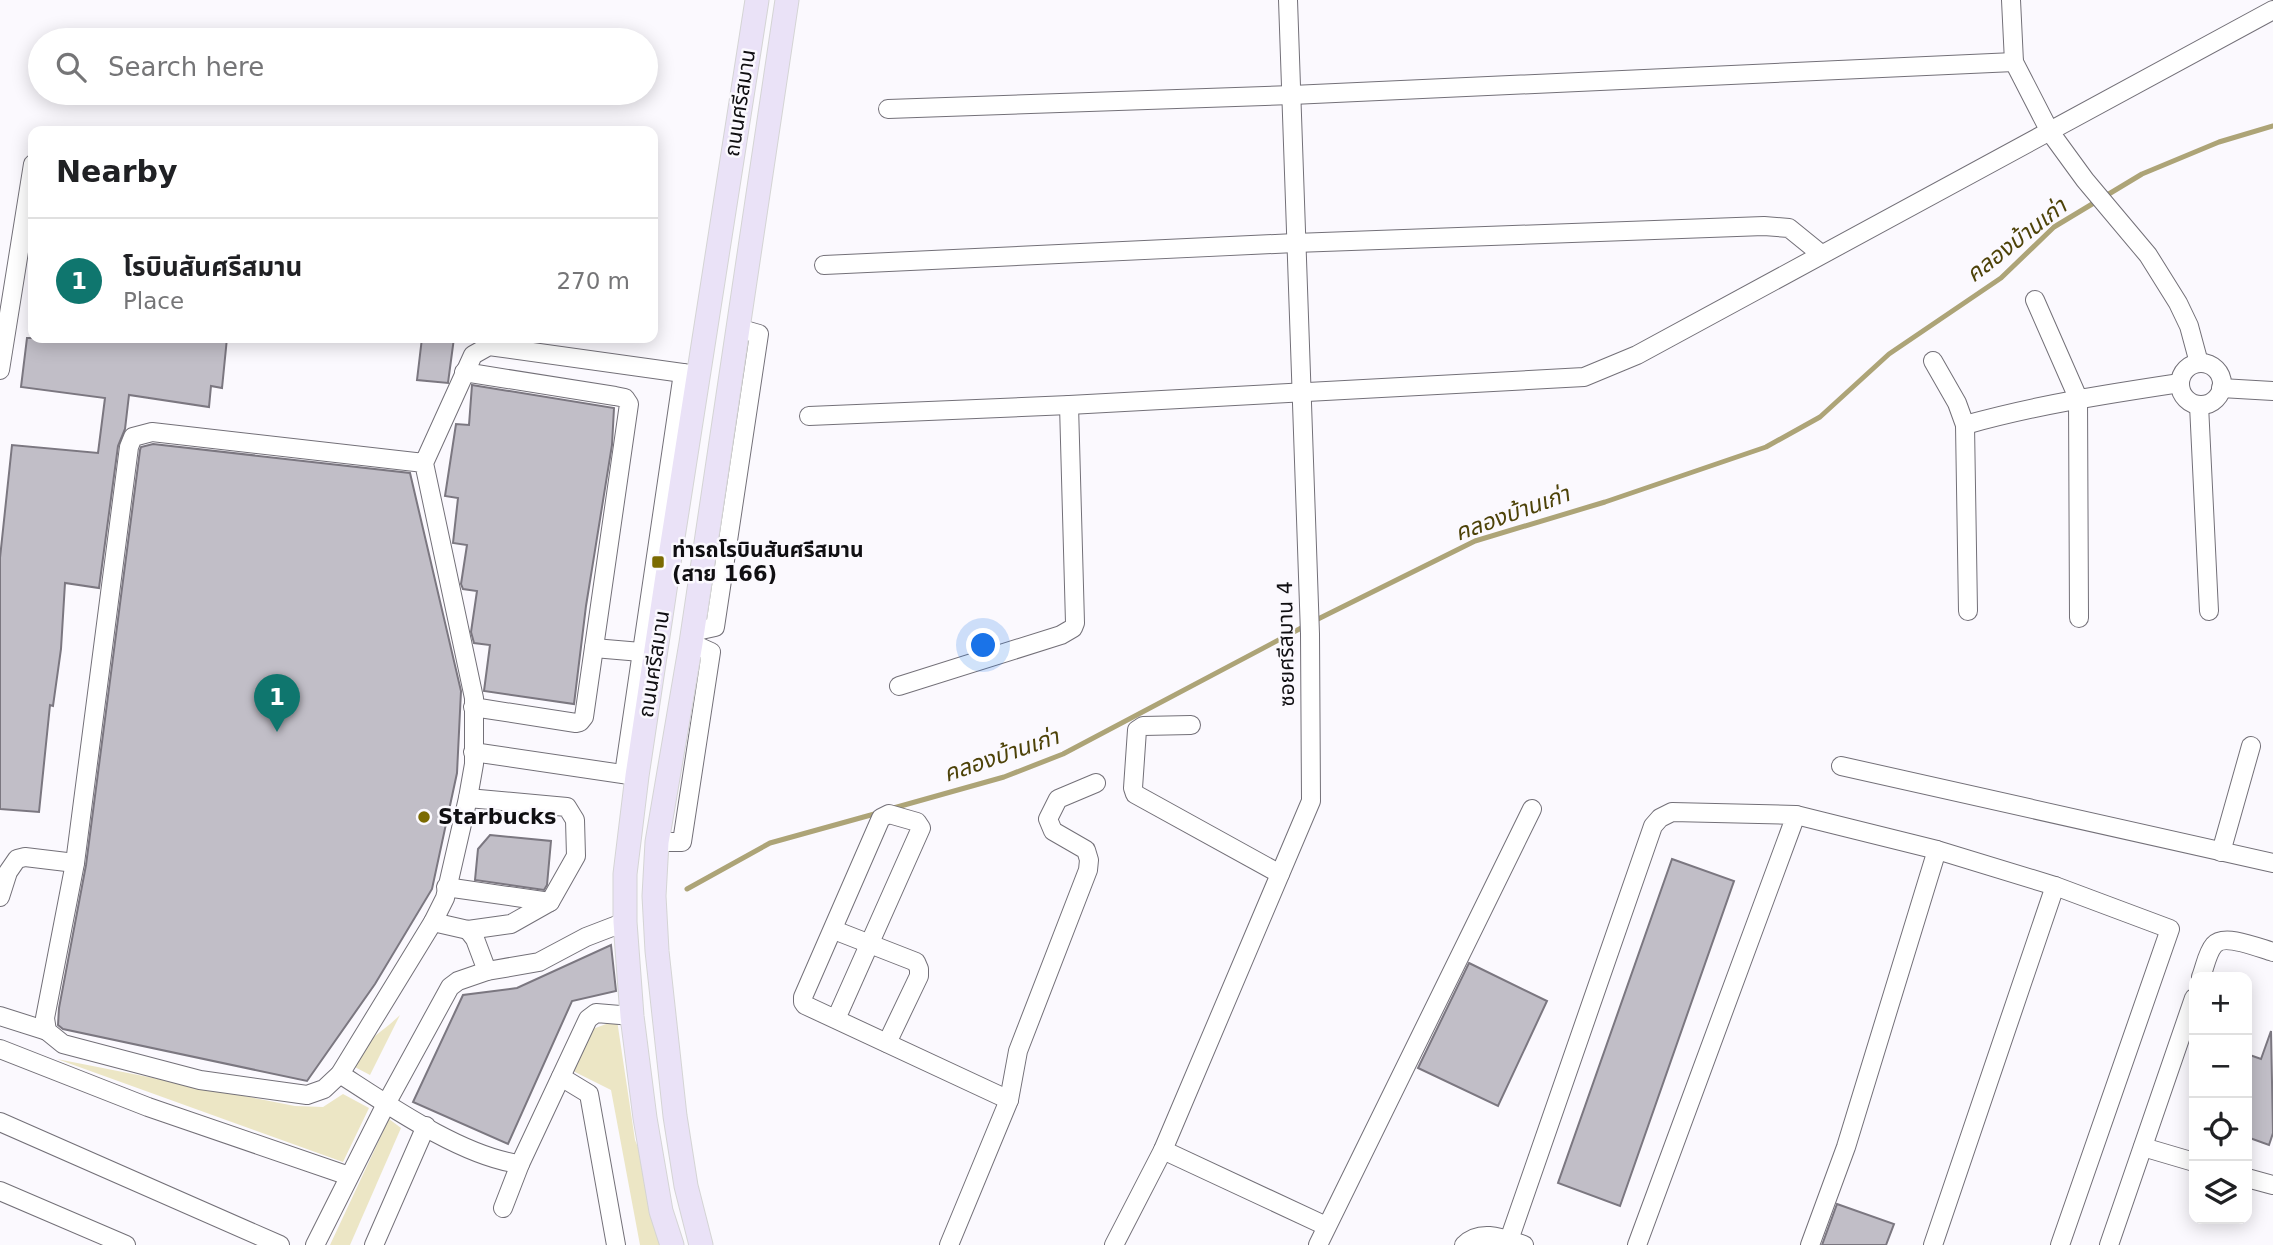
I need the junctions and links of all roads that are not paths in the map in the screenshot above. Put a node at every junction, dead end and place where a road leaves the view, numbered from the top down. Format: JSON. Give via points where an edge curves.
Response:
{"nodes":[{"id":1,"x":757,"y":0,"type":"edge"},
{"id":2,"x":787,"y":0,"type":"edge"},
{"id":3,"x":1288,"y":0,"type":"edge"},
{"id":4,"x":2011,"y":0,"type":"edge"},
{"id":5,"x":2273,"y":10,"type":"edge"},
{"id":6,"x":2014,"y":62,"type":"junction"},
{"id":7,"x":1292,"y":95,"type":"junction"},
{"id":8,"x":888,"y":109,"type":"dead end"},
{"id":9,"x":2050,"y":132,"type":"junction"},
{"id":10,"x":28,"y":192,"type":"edge"},
{"id":11,"x":1295,"y":243,"type":"junction"},
{"id":12,"x":1821,"y":254,"type":"junction"},
{"id":13,"x":824,"y":265,"type":"dead end"},
{"id":14,"x":2035,"y":300,"type":"dead end"},
{"id":15,"x":3,"y":332,"type":"edge"},
{"id":16,"x":1933,"y":361,"type":"dead end"},
{"id":17,"x":2199,"y":363,"type":"junction"},
{"id":18,"x":0,"y":370,"type":"edge"},
{"id":19,"x":464,"y":372,"type":"junction"},
{"id":20,"x":690,"y":374,"type":"junction"},
{"id":21,"x":2180,"y":383,"type":"junction"},
{"id":22,"x":2221,"y":388,"type":"junction"},
{"id":23,"x":2273,"y":391,"type":"edge"},
{"id":24,"x":1301,"y":393,"type":"junction"},
{"id":25,"x":2078,"y":398,"type":"junction"},
{"id":26,"x":1069,"y":405,"type":"junction"},
{"id":27,"x":2199,"y":405,"type":"junction"},
{"id":28,"x":809,"y":416,"type":"dead end"},
{"id":29,"x":1965,"y":425,"type":"junction"},
{"id":30,"x":424,"y":463,"type":"junction"},
{"id":31,"x":1968,"y":611,"type":"dead end"},
{"id":32,"x":2209,"y":611,"type":"dead end"},
{"id":33,"x":2079,"y":618,"type":"dead end"},
{"id":34,"x":594,"y":648,"type":"junction"},
{"id":35,"x":641,"y":652,"type":"junction"},
{"id":36,"x":899,"y":686,"type":"dead end"},
{"id":37,"x":473,"y":707,"type":"junction"},
{"id":38,"x":1191,"y":725,"type":"dead end"},
{"id":39,"x":2251,"y":746,"type":"dead end"},
{"id":40,"x":473,"y":752,"type":"junction"},
{"id":41,"x":1841,"y":766,"type":"dead end"},
{"id":42,"x":631,"y":775,"type":"junction"},
{"id":43,"x":1096,"y":783,"type":"dead end"},
{"id":44,"x":468,"y":798,"type":"junction"},
{"id":45,"x":1532,"y":809,"type":"dead end"},
{"id":46,"x":1796,"y":815,"type":"junction"},
{"id":47,"x":1937,"y":850,"type":"junction"},
{"id":48,"x":2221,"y":852,"type":"junction"},
{"id":49,"x":75,"y":863,"type":"junction"},
{"id":50,"x":2273,"y":863,"type":"edge"},
{"id":51,"x":1280,"y":874,"type":"junction"},
{"id":52,"x":2055,"y":886,"type":"junction"},
{"id":53,"x":446,"y":887,"type":"junction"},
{"id":54,"x":0,"y":897,"type":"edge"},
{"id":55,"x":550,"y":902,"type":"junction"},
{"id":56,"x":433,"y":922,"type":"junction"},
{"id":57,"x":625,"y":922,"type":"junction"},
{"id":58,"x":468,"y":930,"type":"junction"},
{"id":59,"x":834,"y":930,"type":"junction"},
{"id":60,"x":869,"y":944,"type":"junction"},
{"id":61,"x":2273,"y":952,"type":"edge"},
{"id":62,"x":487,"y":971,"type":"junction"},
{"id":63,"x":2204,"y":972,"type":"edge"},
{"id":64,"x":2189,"y":1013,"type":"edge"},
{"id":65,"x":0,"y":1016,"type":"edge"},
{"id":66,"x":632,"y":1016,"type":"junction"},
{"id":67,"x":836,"y":1019,"type":"junction"},
{"id":68,"x":47,"y":1031,"type":"junction"},
{"id":69,"x":887,"y":1043,"type":"junction"},
{"id":70,"x":0,"y":1049,"type":"edge"},
{"id":71,"x":340,"y":1074,"type":"junction"},
{"id":72,"x":561,"y":1077,"type":"junction"},
{"id":73,"x":1009,"y":1100,"type":"junction"},
{"id":74,"x":386,"y":1104,"type":"junction"},
{"id":75,"x":0,"y":1122,"type":"edge"},
{"id":76,"x":426,"y":1126,"type":"junction"},
{"id":77,"x":2143,"y":1147,"type":"junction"},
{"id":78,"x":1163,"y":1150,"type":"junction"},
{"id":79,"x":2191,"y":1161,"type":"edge"},
{"id":80,"x":520,"y":1164,"type":"junction"},
{"id":81,"x":349,"y":1176,"type":"junction"},
{"id":82,"x":2252,"y":1179,"type":"edge"},
{"id":83,"x":2273,"y":1185,"type":"edge"},
{"id":84,"x":0,"y":1191,"type":"edge"},
{"id":85,"x":503,"y":1208,"type":"dead end"},
{"id":86,"x":1326,"y":1226,"type":"junction"},
{"id":87,"x":1517,"y":1243,"type":"edge"},
{"id":88,"x":126,"y":1245,"type":"edge"},
{"id":89,"x":280,"y":1245,"type":"edge"},
{"id":90,"x":315,"y":1245,"type":"edge"},
{"id":91,"x":374,"y":1245,"type":"edge"},
{"id":92,"x":616,"y":1245,"type":"edge"},
{"id":93,"x":672,"y":1245,"type":"edge"},
{"id":94,"x":701,"y":1245,"type":"edge"},
{"id":95,"x":949,"y":1245,"type":"edge"},
{"id":96,"x":1114,"y":1245,"type":"edge"},
{"id":97,"x":1318,"y":1245,"type":"edge"},
{"id":98,"x":1464,"y":1245,"type":"edge"},
{"id":99,"x":1637,"y":1245,"type":"edge"},
{"id":100,"x":1810,"y":1245,"type":"edge"},
{"id":101,"x":1933,"y":1245,"type":"edge"},
{"id":102,"x":2060,"y":1245,"type":"edge"},
{"id":103,"x":2109,"y":1245,"type":"edge"}],
"edges":[{"from":1,"to":20,"type":"main road","name":"ถนนศรีสมาน"},
{"from":2,"to":94,"type":"main road","name":"ถนนศรีสมาน","via":[[657,842],[657,951],[686,1186]]},
{"from":3,"to":7,"type":"street","name":"ซอยศรีสมาน 4"},
{"from":4,"to":6,"type":"street"},
{"from":5,"to":9,"type":"street"},
{"from":6,"to":7,"type":"street"},
{"from":6,"to":9,"type":"street"},
{"from":7,"to":8,"type":"street"},
{"from":7,"to":11,"type":"street","name":"ซอยศรีสมาน 4"},
{"from":9,"to":12,"type":"street"},
{"from":9,"to":17,"type":"street","via":[[2148,255],[2189,326]]},
{"from":10,"to":15,"type":"street"},
{"from":11,"to":12,"type":"street","via":[[1764,226],[1789,228]]},
{"from":11,"to":13,"type":"street"},
{"from":11,"to":24,"type":"street","name":"ซอยศรีสมาน 4"},
{"from":12,"to":24,"type":"street","via":[[1637,355],[1584,377]]},
{"from":14,"to":25,"type":"street"},
{"from":15,"to":18,"type":"street"},
{"from":16,"to":29,"type":"street"},
{"from":17,"to":21,"type":"street","via":[[2183,373]]},
{"from":17,"to":22,"type":"street","via":[[2216,370]]},
{"from":19,"to":20,"type":"street","via":[[473,355],[489,346]]},
{"from":19,"to":30,"type":"street"},
{"from":19,"to":34,"type":"street","via":[[627,401]]},
{"from":20,"to":35,"type":"street"},
{"from":20,"to":42,"type":"main road","name":"ถนนศรีสมาน"},
{"from":21,"to":25,"type":"street"},
{"from":21,"to":27,"type":"street","via":[[2185,398]]},
{"from":22,"to":23,"type":"street"},
{"from":22,"to":27,"type":"street","via":[[2213,401]]},
{"from":24,"to":26,"type":"street"},
{"from":24,"to":51,"type":"street","name":"ซอยศรีสมาน 4","via":[[1311,801]]},
{"from":25,"to":29,"type":"street"},
{"from":25,"to":33,"type":"street"},
{"from":26,"to":28,"type":"street"},
{"from":26,"to":36,"type":"street","via":[[1073,628]]},
{"from":27,"to":32,"type":"street"},
{"from":29,"to":31,"type":"street"},
{"from":30,"to":37,"type":"street"},
{"from":30,"to":49,"type":"street","via":[[152,432],[133,437]]},
{"from":34,"to":35,"type":"street"},
{"from":34,"to":37,"type":"street","via":[[580,722]]},
{"from":35,"to":42,"type":"street"},
{"from":37,"to":40,"type":"street"},
{"from":38,"to":51,"type":"street","via":[[1137,730],[1135,794]]},
{"from":39,"to":48,"type":"street"},
{"from":40,"to":42,"type":"street"},
{"from":40,"to":44,"type":"street"},
{"from":41,"to":48,"type":"street"},
{"from":42,"to":57,"type":"main road","name":"ถนนศรีสมาน"},
{"from":43,"to":73,"type":"street","via":[[1058,799],[1048,819],[1053,831],[1086,850],[1088,870],[1018,1051]]},
{"from":44,"to":53,"type":"street"},
{"from":44,"to":55,"type":"street","via":[[567,807],[575,820],[576,856]]},
{"from":45,"to":86,"type":"street"},
{"from":46,"to":47,"type":"street"},
{"from":46,"to":87,"type":"street","via":[[1672,812],[1653,827]]},
{"from":46,"to":99,"type":"street"},
{"from":47,"to":52,"type":"street"},
{"from":47,"to":100,"type":"street","via":[[1846,1147]]},
{"from":48,"to":50,"type":"street"},
{"from":49,"to":54,"type":"street","via":[[16,859]]},
{"from":49,"to":68,"type":"street","via":[[45,1018]]},
{"from":51,"to":78,"type":"street","name":"ซอยศรีสมาน 4"},
{"from":52,"to":101,"type":"street"},
{"from":52,"to":102,"type":"street","via":[[2170,929]]},
{"from":53,"to":55,"type":"street"},
{"from":53,"to":56,"type":"street"},
{"from":55,"to":58,"type":"street","via":[[511,924]]},
{"from":56,"to":58,"type":"street"},
{"from":56,"to":71,"type":"street"},
{"from":57,"to":62,"type":"street","via":[[539,962]]},
{"from":57,"to":66,"type":"main road","name":"ถนนศรีสมาน"},
{"from":58,"to":62,"type":"street"},
{"from":59,"to":60,"type":"street"},
{"from":59,"to":60,"type":"street","via":[[881,818],[889,814],[917,822],[921,828]]},
{"from":59,"to":67,"type":"street","via":[[803,998],[805,1004]]},
{"from":60,"to":67,"type":"street"},
{"from":60,"to":69,"type":"street","via":[[916,962],[919,969]]},
{"from":61,"to":63,"type":"street","via":[[2227,939],[2212,948]]},
{"from":62,"to":74,"type":"street","via":[[450,987]]},
{"from":64,"to":77,"type":"street"},
{"from":65,"to":68,"type":"street"},
{"from":66,"to":72,"type":"street","via":[[591,1015]]},
{"from":66,"to":93,"type":"main road","name":"ถนนศรีสมาน","via":[[645,1118]]},
{"from":67,"to":69,"type":"street"},
{"from":68,"to":71,"type":"street","via":[[63,1044],[200,1080],[307,1095],[324,1089]]},
{"from":69,"to":73,"type":"street"},
{"from":70,"to":81,"type":"street","via":[[149,1107]]},
{"from":71,"to":74,"type":"street"},
{"from":72,"to":80,"type":"street"},
{"from":72,"to":92,"type":"street","via":[[589,1094]]},
{"from":73,"to":95,"type":"street"},
{"from":74,"to":76,"type":"street"},
{"from":74,"to":81,"type":"street"},
{"from":75,"to":89,"type":"street"},
{"from":76,"to":80,"type":"street","via":[[483,1157]]},
{"from":76,"to":91,"type":"street"},
{"from":77,"to":79,"type":"street"},
{"from":77,"to":103,"type":"street"},
{"from":78,"to":86,"type":"street"},
{"from":78,"to":96,"type":"street","name":"ซอยศรีสมาน 4"},
{"from":80,"to":85,"type":"street"},
{"from":81,"to":90,"type":"street"},
{"from":82,"to":83,"type":"street"},
{"from":84,"to":88,"type":"street"},
{"from":86,"to":97,"type":"street"},
{"from":87,"to":98,"type":"street","via":[[1484,1236]]}]}
